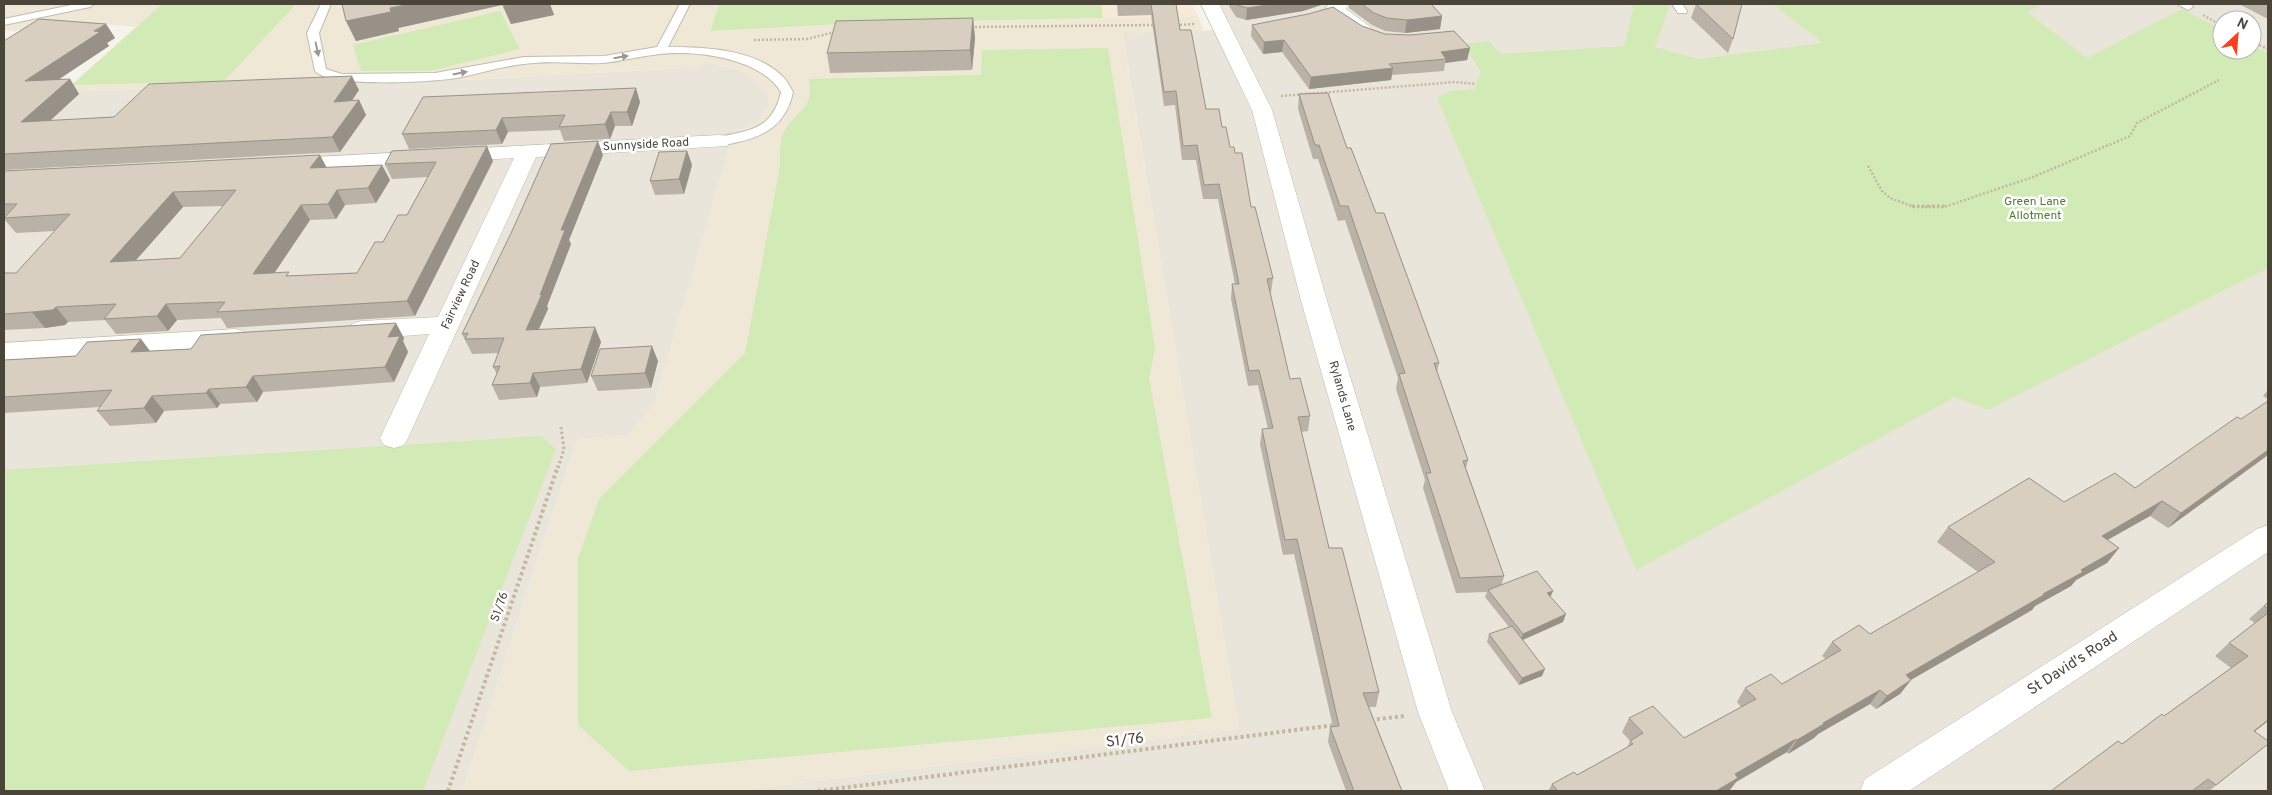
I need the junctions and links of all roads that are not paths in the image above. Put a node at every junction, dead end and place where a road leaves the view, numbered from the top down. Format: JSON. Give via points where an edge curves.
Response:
{"nodes":[{"id":1,"x":90,"y":4,"type":"edge"},
{"id":2,"x":326,"y":4,"type":"edge"},
{"id":3,"x":685,"y":4,"type":"edge"},
{"id":4,"x":1331,"y":9,"type":"edge"},
{"id":5,"x":4,"y":22,"type":"edge"},
{"id":6,"x":1225,"y":22,"type":"edge"},
{"id":7,"x":1381,"y":37,"type":"edge"},
{"id":8,"x":661,"y":50,"type":"junction"},
{"id":9,"x":718,"y":141,"type":"joint"},
{"id":10,"x":528,"y":151,"type":"junction"},
{"id":11,"x":262,"y":165,"type":"edge"},
{"id":12,"x":447,"y":325,"type":"junction"},
{"id":13,"x":338,"y":332,"type":"edge"},
{"id":14,"x":260,"y":337,"type":"edge"},
{"id":15,"x":4,"y":352,"type":"edge"},
{"id":16,"x":394,"y":438,"type":"dead end"},
{"id":17,"x":2268,"y":537,"type":"edge"},
{"id":18,"x":1467,"y":791,"type":"edge"},
{"id":19,"x":1878,"y":791,"type":"edge"}],
"edges":[{"from":1,"to":5,"type":"lane"},
{"from":2,"to":8,"type":"lane","one_way":true,"via":[[313,33],[321,71],[342,78],[435,77],[524,60],[604,59]]},
{"from":3,"to":8,"type":"lane"},
{"from":4,"to":7,"type":"street"},
{"from":6,"to":18,"type":"street","name":"Rylands Lane","via":[[1258,98],[1435,712]]},
{"from":8,"to":9,"type":"lane","via":[[708,53],[750,62],[772,73],[784,86],[786,100],[780,115],[772,123],[742,139]]},
{"from":9,"to":10,"type":"street","name":"Sunnyside Road"},
{"from":10,"to":11,"type":"street","name":"Sunnyside Road"},
{"from":10,"to":12,"type":"street","name":"Fairview Road"},
{"from":12,"to":13,"type":"street"},
{"from":12,"to":16,"type":"street","name":"Fairview Road"},
{"from":14,"to":15,"type":"street"},
{"from":17,"to":19,"type":"street","name":"St David's Road"}]}
